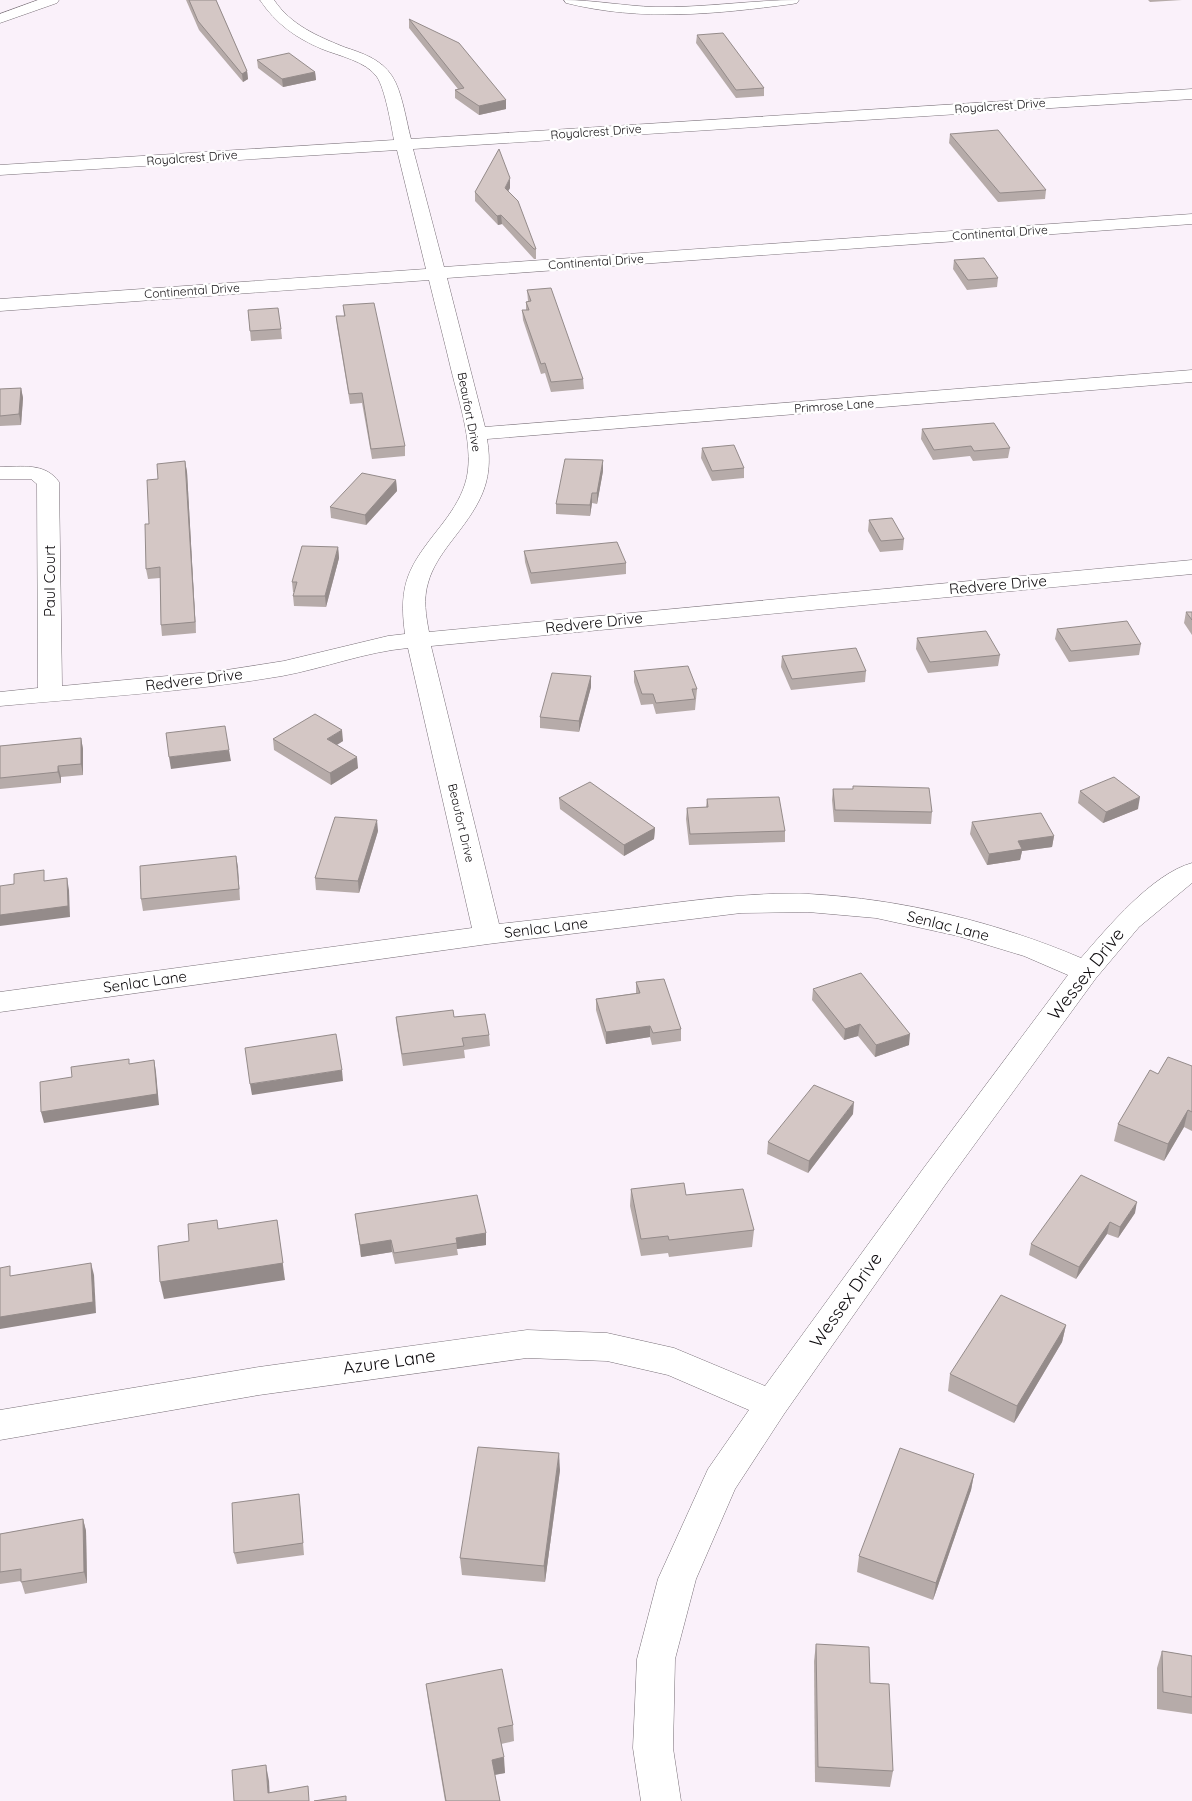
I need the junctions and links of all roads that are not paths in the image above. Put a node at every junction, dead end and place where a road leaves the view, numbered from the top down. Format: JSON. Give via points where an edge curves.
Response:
{"nodes":[{"id":1,"x":52,"y":0,"type":"edge"},
{"id":2,"x":267,"y":0,"type":"edge"},
{"id":3,"x":571,"y":0,"type":"edge"},
{"id":4,"x":792,"y":0,"type":"edge"},
{"id":5,"x":0,"y":19,"type":"edge"},
{"id":6,"x":1192,"y":94,"type":"edge"},
{"id":7,"x":403,"y":144,"type":"junction"},
{"id":8,"x":0,"y":170,"type":"edge"},
{"id":9,"x":1192,"y":219,"type":"edge"},
{"id":10,"x":436,"y":274,"type":"junction"},
{"id":11,"x":0,"y":305,"type":"edge"},
{"id":12,"x":1192,"y":376,"type":"edge"},
{"id":13,"x":475,"y":434,"type":"junction"},
{"id":14,"x":0,"y":473,"type":"edge"},
{"id":15,"x":1192,"y":567,"type":"edge"},
{"id":16,"x":418,"y":640,"type":"junction"},
{"id":17,"x":50,"y":694,"type":"junction"},
{"id":18,"x":0,"y":699,"type":"edge"},
{"id":19,"x":1192,"y":872,"type":"edge"},
{"id":20,"x":488,"y":935,"type":"junction"},
{"id":21,"x":1086,"y":972,"type":"junction"},
{"id":22,"x":0,"y":1002,"type":"edge"},
{"id":23,"x":772,"y":1404,"type":"junction"},
{"id":24,"x":0,"y":1426,"type":"edge"},
{"id":25,"x":661,"y":1801,"type":"edge"}],
"edges":[{"from":1,"to":5,"type":"street"},
{"from":2,"to":7,"type":"street","name":"Beaufort Drive","via":[[278,16],[301,34],[380,70],[393,96]]},
{"from":3,"to":4,"type":"street","via":[[652,13],[705,11]]},
{"from":6,"to":7,"type":"street","name":"Royalcrest Drive"},
{"from":7,"to":8,"type":"street","name":"Royalcrest Drive"},
{"from":7,"to":10,"type":"street","name":"Beaufort Drive"},
{"from":9,"to":10,"type":"street","name":"Continental Drive"},
{"from":10,"to":11,"type":"street","name":"Continental Drive"},
{"from":10,"to":13,"type":"street","name":"Beaufort Drive"},
{"from":12,"to":13,"type":"street","name":"Primrose Lane"},
{"from":13,"to":16,"type":"street","name":"Beaufort Drive","via":[[479,469],[472,494],[418,576],[413,603]]},
{"from":14,"to":17,"type":"street","name":"Paul Court","via":[[36,473],[48,482]]},
{"from":15,"to":16,"type":"street","name":"Redvere Drive"},
{"from":16,"to":17,"type":"street","name":"Redvere Drive","via":[[388,643],[284,668],[220,678]]},
{"from":16,"to":20,"type":"street","name":"Beaufort Drive"},
{"from":17,"to":18,"type":"street","name":"Redvere Drive"},
{"from":19,"to":21,"type":"street","name":"Wessex Drive","via":[[1129,920]]},
{"from":20,"to":21,"type":"street","name":"Senlac Lane","via":[[732,905],[808,903],[876,909],[961,927],[1034,949]]},
{"from":20,"to":22,"type":"street","name":"Senlac Lane"},
{"from":21,"to":23,"type":"street","name":"Wessex Drive"},
{"from":23,"to":24,"type":"street","name":"Azure Lane","via":[[674,1362],[608,1347],[527,1344],[259,1381]]},
{"from":23,"to":25,"type":"street","name":"Wessex Drive","via":[[721,1480],[677,1579],[656,1659],[653,1748]]}]}
